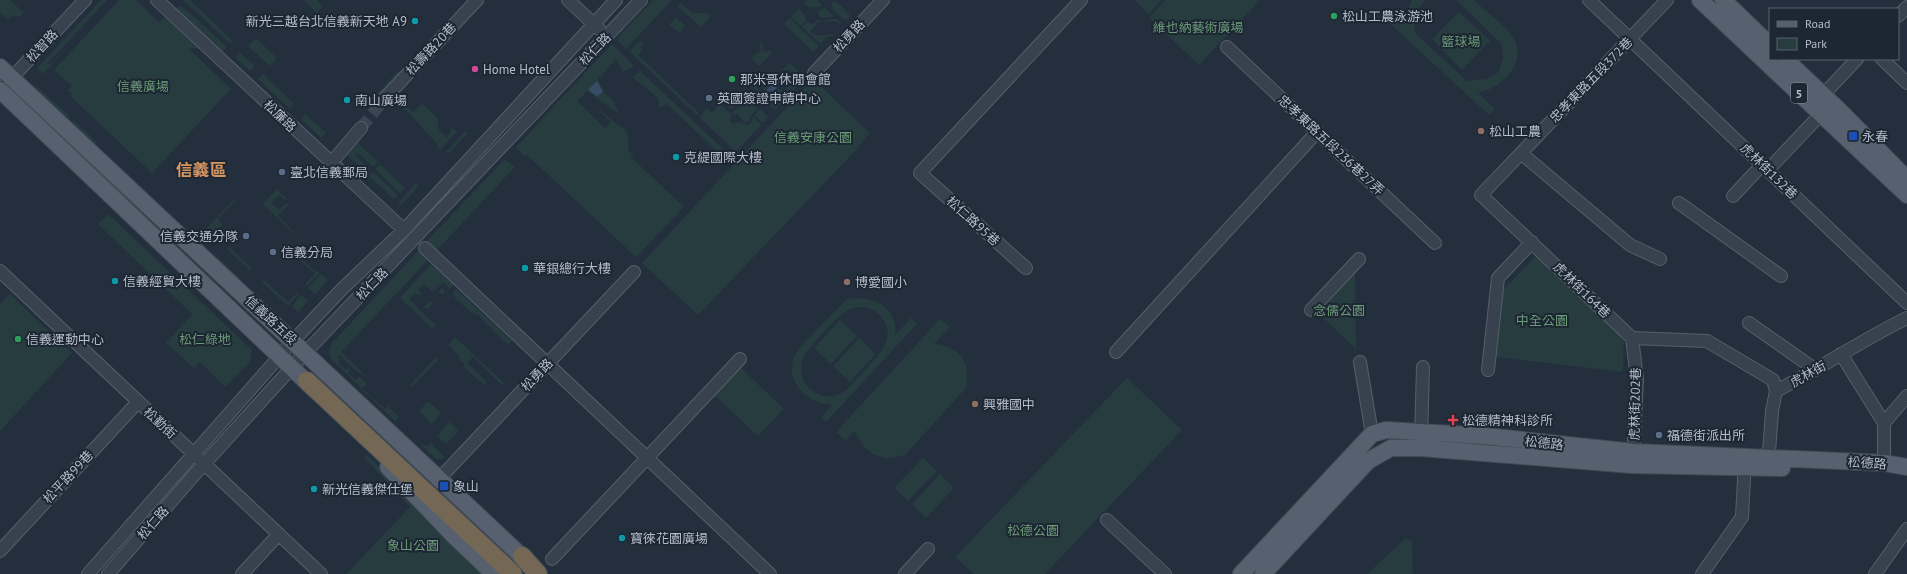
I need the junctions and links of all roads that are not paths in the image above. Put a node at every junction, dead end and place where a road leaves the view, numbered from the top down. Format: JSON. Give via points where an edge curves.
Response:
{"nodes":[{"id":1,"x":85,"y":0,"type":"edge"},
{"id":2,"x":157,"y":0,"type":"edge"},
{"id":3,"x":477,"y":0,"type":"edge"},
{"id":4,"x":568,"y":0,"type":"edge"},
{"id":5,"x":616,"y":0,"type":"edge"},
{"id":6,"x":642,"y":0,"type":"edge"},
{"id":7,"x":883,"y":0,"type":"edge"},
{"id":8,"x":1081,"y":0,"type":"edge"},
{"id":9,"x":1590,"y":0,"type":"edge"},
{"id":10,"x":1667,"y":0,"type":"edge"},
{"id":11,"x":1700,"y":0,"type":"edge"},
{"id":12,"x":1723,"y":0,"type":"edge"},
{"id":13,"x":1907,"y":7,"type":"edge"},
{"id":14,"x":1899,"y":15,"type":"edge"},
{"id":15,"x":594,"y":24,"type":"junction"},
{"id":16,"x":607,"y":36,"type":"junction"},
{"id":17,"x":1630,"y":39,"type":"junction"},
{"id":18,"x":1769,"y":44,"type":"edge"},
{"id":19,"x":1227,"y":47,"type":"dead end"},
{"id":20,"x":1786,"y":60,"type":"edge"},
{"id":21,"x":1856,"y":60,"type":"edge"},
{"id":22,"x":1883,"y":60,"type":"edge"},
{"id":23,"x":0,"y":67,"type":"edge"},
{"id":24,"x":814,"y":73,"type":"dead end"},
{"id":25,"x":12,"y":78,"type":"junction"},
{"id":26,"x":1907,"y":83,"type":"edge"},
{"id":27,"x":0,"y":91,"type":"edge"},
{"id":28,"x":1823,"y":94,"type":"junction"},
{"id":29,"x":385,"y":98,"type":"tunnel mouth"},
{"id":30,"x":1821,"y":114,"type":"junction"},
{"id":31,"x":361,"y":128,"type":"tunnel mouth"},
{"id":32,"x":1317,"y":132,"type":"junction"},
{"id":33,"x":1521,"y":153,"type":"junction"},
{"id":34,"x":331,"y":163,"type":"junction"},
{"id":35,"x":1765,"y":168,"type":"junction"},
{"id":36,"x":1907,"y":179,"type":"edge"},
{"id":37,"x":1481,"y":195,"type":"joint"},
{"id":38,"x":1907,"y":195,"type":"edge"},
{"id":39,"x":1733,"y":196,"type":"dead end"},
{"id":40,"x":1679,"y":203,"type":"dead end"},
{"id":41,"x":404,"y":230,"type":"junction"},
{"id":42,"x":1532,"y":242,"type":"junction"},
{"id":43,"x":1435,"y":243,"type":"dead end"},
{"id":44,"x":424,"y":248,"type":"dead end"},
{"id":45,"x":1359,"y":259,"type":"dead end"},
{"id":46,"x":1660,"y":259,"type":"dead end"},
{"id":47,"x":1026,"y":268,"type":"dead end"},
{"id":48,"x":0,"y":271,"type":"edge"},
{"id":49,"x":634,"y":272,"type":"dead end"},
{"id":50,"x":1781,"y":276,"type":"dead end"},
{"id":51,"x":1907,"y":303,"type":"edge"},
{"id":52,"x":1311,"y":310,"type":"dead end"},
{"id":53,"x":1907,"y":318,"type":"edge"},
{"id":54,"x":1749,"y":323,"type":"dead end"},
{"id":55,"x":1632,"y":338,"type":"junction"},
{"id":56,"x":293,"y":341,"type":"junction"},
{"id":57,"x":1116,"y":352,"type":"dead end"},
{"id":58,"x":305,"y":353,"type":"junction"},
{"id":59,"x":1841,"y":354,"type":"junction"},
{"id":60,"x":279,"y":357,"type":"junction"},
{"id":61,"x":740,"y":359,"type":"dead end"},
{"id":62,"x":1360,"y":362,"type":"dead end"},
{"id":63,"x":547,"y":365,"type":"junction"},
{"id":64,"x":1423,"y":367,"type":"dead end"},
{"id":65,"x":291,"y":368,"type":"junction"},
{"id":66,"x":1488,"y":370,"type":"dead end"},
{"id":67,"x":1816,"y":370,"type":"junction"},
{"id":68,"x":307,"y":381,"type":"junction"},
{"id":69,"x":1776,"y":391,"type":"junction"},
{"id":70,"x":1907,"y":396,"type":"edge"},
{"id":71,"x":137,"y":403,"type":"junction"},
{"id":72,"x":1884,"y":423,"type":"junction"},
{"id":73,"x":1421,"y":432,"type":"junction"},
{"id":74,"x":1372,"y":434,"type":"junction"},
{"id":75,"x":1421,"y":448,"type":"junction"},
{"id":76,"x":194,"y":454,"type":"junction"},
{"id":77,"x":648,"y":459,"type":"junction"},
{"id":78,"x":1633,"y":459,"type":"junction"},
{"id":79,"x":1744,"y":463,"type":"junction"},
{"id":80,"x":1768,"y":463,"type":"junction"},
{"id":81,"x":1884,"y":463,"type":"junction"},
{"id":82,"x":205,"y":464,"type":"junction"},
{"id":83,"x":1907,"y":467,"type":"edge"},
{"id":84,"x":1907,"y":477,"type":"edge"},
{"id":85,"x":440,"y":478,"type":"junction"},
{"id":86,"x":1107,"y":520,"type":"dead end"},
{"id":87,"x":1907,"y":529,"type":"edge"},
{"id":88,"x":279,"y":534,"type":"junction"},
{"id":89,"x":928,"y":550,"type":"dead end"},
{"id":90,"x":0,"y":551,"type":"edge"},
{"id":91,"x":522,"y":556,"type":"junction"},
{"id":92,"x":552,"y":559,"type":"dead end"},
{"id":93,"x":88,"y":574,"type":"edge"},
{"id":94,"x":108,"y":574,"type":"edge"},
{"id":95,"x":242,"y":574,"type":"edge"},
{"id":96,"x":321,"y":574,"type":"edge"},
{"id":97,"x":494,"y":574,"type":"edge"},
{"id":98,"x":513,"y":574,"type":"edge"},
{"id":99,"x":538,"y":574,"type":"edge"},
{"id":100,"x":542,"y":574,"type":"edge"},
{"id":101,"x":770,"y":574,"type":"edge"},
{"id":102,"x":905,"y":574,"type":"edge"},
{"id":103,"x":1164,"y":574,"type":"edge"},
{"id":104,"x":1242,"y":574,"type":"edge"},
{"id":105,"x":1263,"y":574,"type":"edge"},
{"id":106,"x":1702,"y":574,"type":"edge"},
{"id":107,"x":1875,"y":574,"type":"edge"}],
"edges":[{"from":1,"to":25,"type":"street","name":"松智路"},
{"from":2,"to":34,"type":"street","name":"松廉路"},
{"from":3,"to":29,"type":"street","name":"松壽路20巷"},
{"from":4,"to":15,"type":"street"},
{"from":5,"to":15,"type":"street","name":"松仁路"},
{"from":6,"to":16,"type":"street","name":"松仁路"},
{"from":7,"to":24,"type":"street","name":"松勇路"},
{"from":8,"to":47,"type":"street","name":"松仁路95巷","via":[[920,172]]},
{"from":9,"to":17,"type":"street","name":"虎林街132巷"},
{"from":10,"to":17,"type":"street","name":"忠孝東路五段372巷"},
{"from":11,"to":30,"type":"main road","number":"5"},
{"from":12,"to":18,"type":"main road"},
{"from":13,"to":14,"type":"street"},
{"from":15,"to":16,"type":"street"},
{"from":15,"to":41,"type":"street","name":"松仁路"},
{"from":16,"to":58,"type":"street","name":"松仁路"},
{"from":17,"to":33,"type":"street","name":"忠孝東路五段372巷"},
{"from":17,"to":35,"type":"street","name":"虎林街132巷"},
{"from":19,"to":32,"type":"street","name":"忠孝東路五段236巷27弄"},
{"from":20,"to":28,"type":"main road","number":"5"},
{"from":21,"to":28,"type":"street"},
{"from":22,"to":26,"type":"street"},
{"from":23,"to":25,"type":"main road","name":"信義路五段"},
{"from":25,"to":27,"type":"street","name":"松智路"},
{"from":25,"to":56,"type":"main road","name":"信義路五段"},
{"from":27,"to":60,"type":"main road","name":"信義路五段"},
{"from":28,"to":30,"type":"street"},
{"from":28,"to":36,"type":"main road","number":"5"},
{"from":30,"to":35,"type":"street"},
{"from":30,"to":38,"type":"main road","number":"5"},
{"from":31,"to":34,"type":"street"},
{"from":32,"to":43,"type":"street","name":"忠孝東路五段236巷27弄"},
{"from":32,"to":57,"type":"street"},
{"from":33,"to":37,"type":"street","name":"忠孝東路五段372巷"},
{"from":33,"to":46,"type":"street","via":[[1630,245]]},
{"from":34,"to":41,"type":"street","name":"松廉路"},
{"from":35,"to":39,"type":"street"},
{"from":35,"to":51,"type":"street","name":"虎林街132巷"},
{"from":37,"to":42,"type":"street","name":"虎林街164巷"},
{"from":40,"to":50,"type":"street"},
{"from":41,"to":56,"type":"street","name":"松仁路","via":[[342,289]]},
{"from":42,"to":55,"type":"street","name":"虎林街164巷"},
{"from":42,"to":66,"type":"street","via":[[1498,278]]},
{"from":44,"to":63,"type":"street"},
{"from":45,"to":52,"type":"street"},
{"from":48,"to":71,"type":"street","name":"松勤街"},
{"from":49,"to":63,"type":"street","name":"松勇路"},
{"from":53,"to":59,"type":"street","name":"虎林街"},
{"from":54,"to":67,"type":"street"},
{"from":55,"to":69,"type":"street","via":[[1707,341],[1772,380]]},
{"from":55,"to":78,"type":"street","name":"虎林街202巷","via":[[1637,380]]},
{"from":56,"to":58,"type":"main road","name":"信義路五段"},
{"from":56,"to":60,"type":"street","name":"松仁路"},
{"from":58,"to":65,"type":"street","name":"松仁路"},
{"from":58,"to":85,"type":"main road","name":"信義路五段"},
{"from":59,"to":67,"type":"street","name":"虎林街"},
{"from":59,"to":72,"type":"street"},
{"from":60,"to":65,"type":"main road","name":"信義路五段"},
{"from":60,"to":76,"type":"street","name":"松仁路"},
{"from":61,"to":77,"type":"street"},
{"from":62,"to":74,"type":"street"},
{"from":63,"to":77,"type":"street"},
{"from":63,"to":85,"type":"street","name":"松勇路"},
{"from":64,"to":73,"type":"street"},
{"from":65,"to":68,"type":"main road","name":"信義路五段"},
{"from":65,"to":82,"type":"street","name":"松仁路"},
{"from":67,"to":69,"type":"street","name":"虎林街"},
{"from":68,"to":97,"type":"main road","name":"信義路五段","via":[[418,499]]},
{"from":68,"to":98,"type":"highway"},
{"from":69,"to":80,"type":"street","name":"虎林街"},
{"from":70,"to":72,"type":"street"},
{"from":71,"to":76,"type":"street","name":"松勤街"},
{"from":71,"to":90,"type":"street","name":"松平路99巷"},
{"from":72,"to":81,"type":"street"},
{"from":73,"to":74,"type":"main road","name":"松德路","via":[[1386,430]]},
{"from":73,"to":75,"type":"street"},
{"from":73,"to":78,"type":"main road","name":"松德路","via":[[1485,436]]},
{"from":74,"to":104,"type":"main road"},
{"from":75,"to":78,"type":"main road","name":"松德路"},
{"from":75,"to":105,"type":"main road","name":"松德路","via":[[1391,448],[1368,461]]},
{"from":76,"to":82,"type":"street","name":"松勤街"},
{"from":76,"to":93,"type":"street","name":"松仁路"},
{"from":77,"to":92,"type":"street"},
{"from":77,"to":101,"type":"street"},
{"from":78,"to":79,"type":"main road","name":"松德路"},
{"from":79,"to":80,"type":"main road","name":"松德路"},
{"from":79,"to":106,"type":"street","via":[[1742,517]]},
{"from":80,"to":81,"type":"main road","name":"松德路"},
{"from":80,"to":84,"type":"main road","name":"松德路","via":[[1879,472]]},
{"from":81,"to":83,"type":"main road","name":"松德路"},
{"from":82,"to":88,"type":"street","name":"松勤街"},
{"from":82,"to":94,"type":"street","name":"松仁路"},
{"from":85,"to":91,"type":"main road","name":"信義路五段"},
{"from":86,"to":103,"type":"street"},
{"from":87,"to":107,"type":"street"},
{"from":88,"to":95,"type":"street"},
{"from":88,"to":96,"type":"street","name":"松勤街"},
{"from":89,"to":102,"type":"street"},
{"from":91,"to":99,"type":"highway"},
{"from":91,"to":100,"type":"main road","name":"信義路五段"}]}
